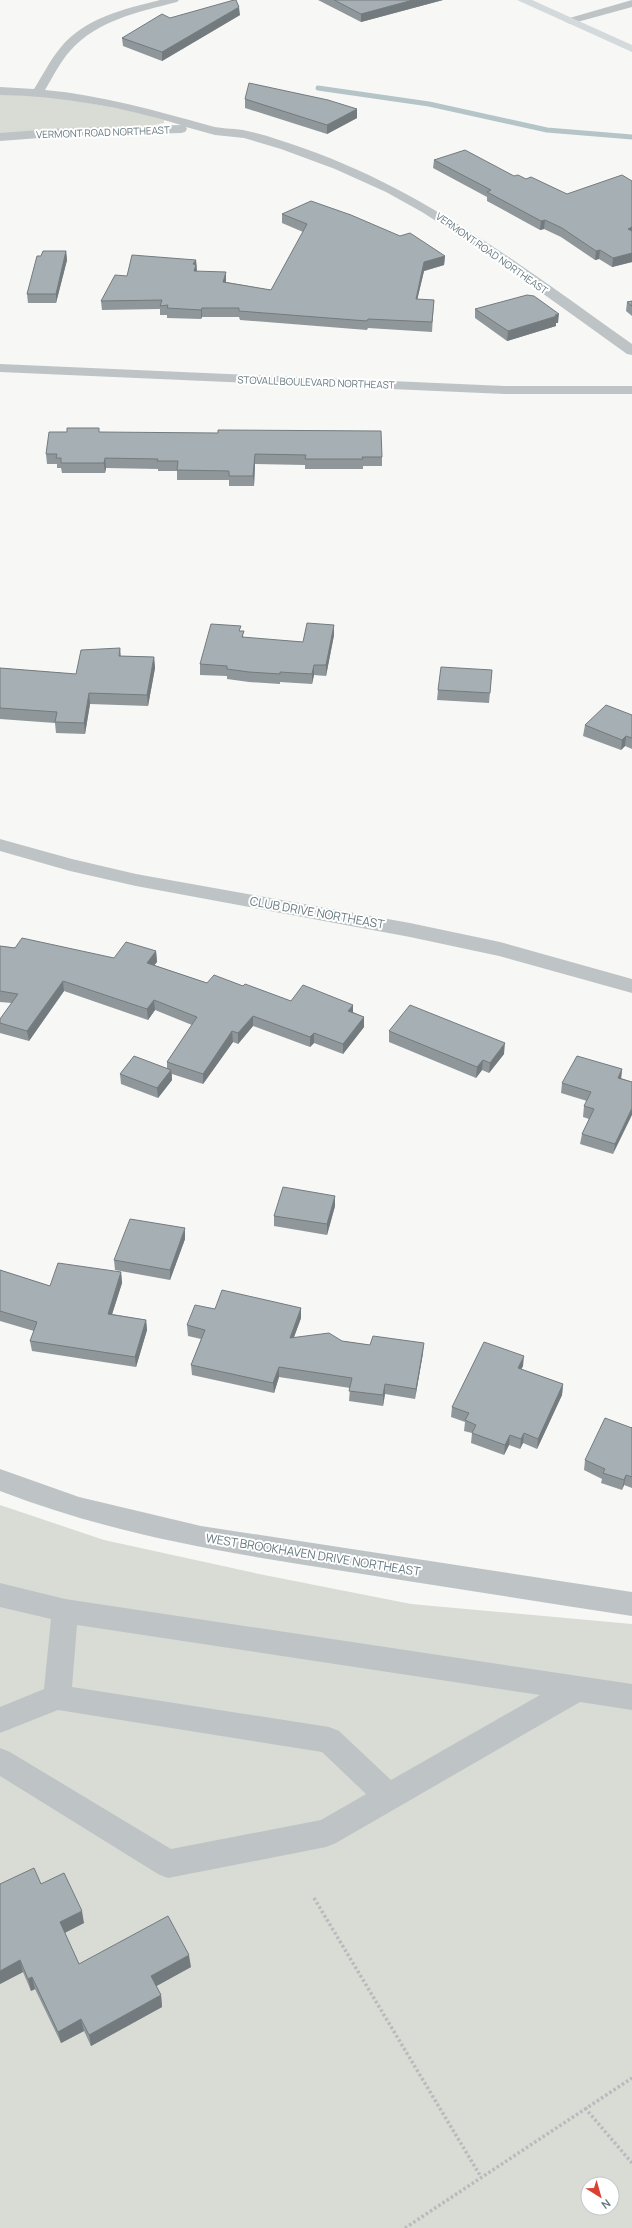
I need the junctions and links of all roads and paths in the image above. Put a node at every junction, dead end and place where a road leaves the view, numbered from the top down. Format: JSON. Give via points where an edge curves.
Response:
{"nodes":[{"id":1,"x":173,"y":0,"type":"edge"},
{"id":2,"x":523,"y":0,"type":"edge"},
{"id":3,"x":155,"y":2,"type":"edge"},
{"id":4,"x":632,"y":3,"type":"edge"},
{"id":5,"x":570,"y":21,"type":"junction"},
{"id":6,"x":632,"y":49,"type":"edge"},
{"id":7,"x":0,"y":91,"type":"edge"},
{"id":8,"x":38,"y":92,"type":"junction"},
{"id":9,"x":206,"y":129,"type":"junction"},
{"id":10,"x":0,"y":137,"type":"edge"},
{"id":11,"x":632,"y":352,"type":"edge"},
{"id":12,"x":0,"y":368,"type":"edge"},
{"id":13,"x":632,"y":390,"type":"edge"},
{"id":14,"x":0,"y":845,"type":"edge"},
{"id":15,"x":632,"y":986,"type":"edge"},
{"id":16,"x":0,"y":1480,"type":"edge"},
{"id":17,"x":0,"y":1595,"type":"edge"},
{"id":18,"x":632,"y":1604,"type":"edge"},
{"id":19,"x":65,"y":1611,"type":"junction"},
{"id":20,"x":578,"y":1688,"type":"junction"},
{"id":21,"x":632,"y":1697,"type":"edge"},
{"id":22,"x":57,"y":1698,"type":"junction"},
{"id":23,"x":0,"y":1720,"type":"edge"},
{"id":24,"x":0,"y":1761,"type":"edge"},
{"id":25,"x":389,"y":1797,"type":"junction"},
{"id":26,"x":314,"y":1898,"type":"dead end"},
{"id":27,"x":632,"y":2078,"type":"edge"},
{"id":28,"x":585,"y":2108,"type":"junction"},
{"id":29,"x":632,"y":2163,"type":"edge"},
{"id":30,"x":481,"y":2177,"type":"junction"},
{"id":31,"x":405,"y":2228,"type":"edge"}],
"edges":[{"from":1,"to":3,"type":"street"},
{"from":2,"to":5,"type":"main road"},
{"from":3,"to":8,"type":"street","via":[[112,17],[84,31],[65,49]]},
{"from":4,"to":5,"type":"street"},
{"from":5,"to":6,"type":"main road"},
{"from":7,"to":8,"type":"street","name":"VERMONT ROAD NORTHEAST"},
{"from":8,"to":9,"type":"street","name":"VERMONT ROAD NORTHEAST","via":[[105,102]]},
{"from":9,"to":10,"type":"street","name":"VERMONT ROAD NORTHEAST","via":[[66,132]]},
{"from":9,"to":11,"type":"street","name":"VERMONT ROAD NORTHEAST","via":[[244,134],[301,152],[353,172],[410,200],[470,236]]},
{"from":12,"to":13,"type":"street","name":"STOVALL BOULEVARD NORTHEAST","via":[[505,390]]},
{"from":14,"to":15,"type":"street","name":"CLUB DRIVE NORTHEAST","via":[[136,880],[500,949]]},
{"from":16,"to":18,"type":"street","name":"WEST BROOKHAVEN DRIVE NORTHEAST","via":[[28,1492],[121,1521],[197,1537]]},
{"from":17,"to":19,"type":"street"},
{"from":19,"to":20,"type":"street"},
{"from":19,"to":22,"type":"street"},
{"from":20,"to":21,"type":"street"},
{"from":20,"to":25,"type":"street"},
{"from":22,"to":23,"type":"street"},
{"from":22,"to":25,"type":"street","via":[[329,1740]]},
{"from":24,"to":25,"type":"street","via":[[168,1864],[326,1833]]},
{"from":26,"to":30,"type":"path"},
{"from":27,"to":28,"type":"path"},
{"from":28,"to":29,"type":"path"},
{"from":28,"to":30,"type":"path"},
{"from":30,"to":31,"type":"path"}]}
